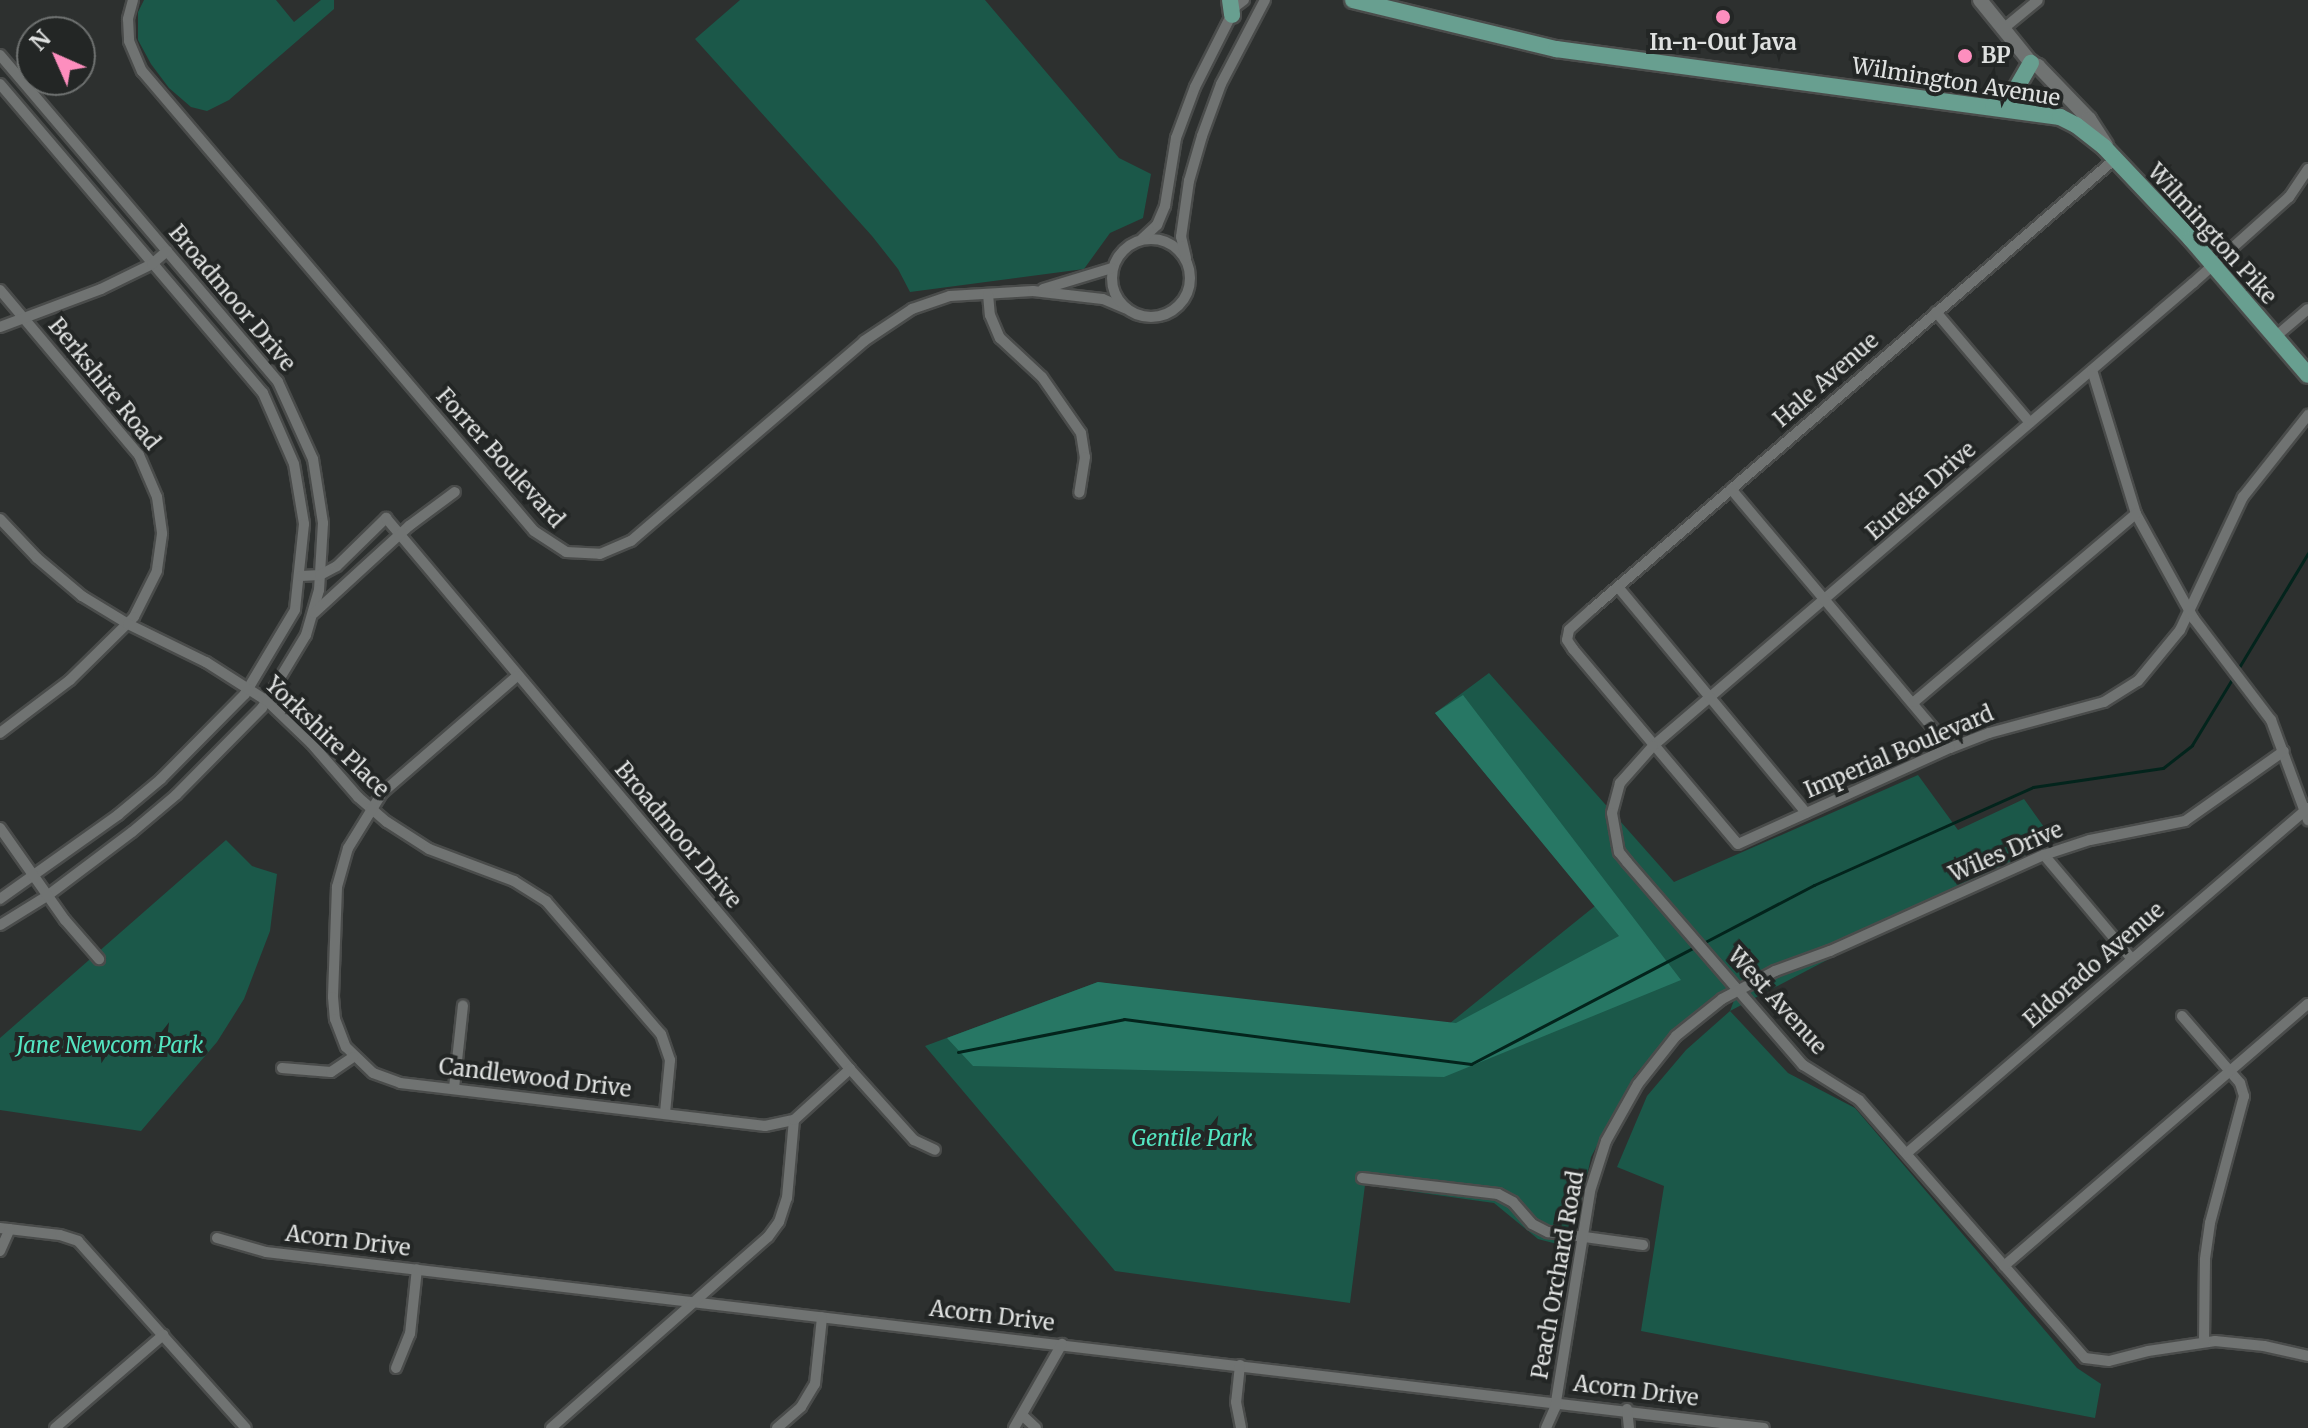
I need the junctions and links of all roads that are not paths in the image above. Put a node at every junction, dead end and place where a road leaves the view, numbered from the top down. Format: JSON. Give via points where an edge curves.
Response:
{"nodes":[{"id":1,"x":133,"y":0,"type":"edge"},
{"id":2,"x":1244,"y":0,"type":"edge"},
{"id":3,"x":1265,"y":0,"type":"edge"},
{"id":4,"x":1353,"y":0,"type":"edge"},
{"id":5,"x":1980,"y":0,"type":"edge"},
{"id":6,"x":2038,"y":0,"type":"edge"},
{"id":7,"x":1231,"y":8,"type":"edge"},
{"id":8,"x":2003,"y":29,"type":"junction"},
{"id":9,"x":0,"y":55,"type":"edge"},
{"id":10,"x":2031,"y":63,"type":"junction"},
{"id":11,"x":0,"y":84,"type":"edge"},
{"id":12,"x":1993,"y":106,"type":"junction"},
{"id":13,"x":2115,"y":159,"type":"junction"},
{"id":14,"x":2308,"y":169,"type":"edge"},
{"id":15,"x":1142,"y":239,"type":"junction"},
{"id":16,"x":167,"y":251,"type":"junction"},
{"id":17,"x":1186,"y":258,"type":"junction"},
{"id":18,"x":152,"y":264,"type":"junction"},
{"id":19,"x":2212,"y":264,"type":"junction"},
{"id":20,"x":1112,"y":268,"type":"junction"},
{"id":21,"x":0,"y":290,"type":"edge"},
{"id":22,"x":1033,"y":291,"type":"junction"},
{"id":23,"x":988,"y":294,"type":"junction"},
{"id":24,"x":1126,"y":309,"type":"junction"},
{"id":25,"x":2308,"y":309,"type":"edge"},
{"id":26,"x":1936,"y":312,"type":"junction"},
{"id":27,"x":24,"y":318,"type":"junction"},
{"id":28,"x":0,"y":327,"type":"edge"},
{"id":29,"x":2275,"y":337,"type":"junction"},
{"id":30,"x":2092,"y":370,"type":"junction"},
{"id":31,"x":2308,"y":375,"type":"edge"},
{"id":32,"x":2308,"y":415,"type":"edge"},
{"id":33,"x":2030,"y":423,"type":"junction"},
{"id":34,"x":1731,"y":489,"type":"junction"},
{"id":35,"x":455,"y":492,"type":"dead end"},
{"id":36,"x":1079,"y":493,"type":"dead end"},
{"id":37,"x":2136,"y":514,"type":"junction"},
{"id":38,"x":0,"y":519,"type":"edge"},
{"id":39,"x":399,"y":535,"type":"junction"},
{"id":40,"x":320,"y":575,"type":"junction"},
{"id":41,"x":301,"y":576,"type":"junction"},
{"id":42,"x":1618,"y":587,"type":"junction"},
{"id":43,"x":1825,"y":600,"type":"junction"},
{"id":44,"x":2190,"y":610,"type":"junction"},
{"id":45,"x":313,"y":614,"type":"junction"},
{"id":46,"x":128,"y":624,"type":"junction"},
{"id":47,"x":517,"y":676,"type":"junction"},
{"id":48,"x":249,"y":688,"type":"junction"},
{"id":49,"x":1712,"y":696,"type":"junction"},
{"id":50,"x":267,"y":701,"type":"junction"},
{"id":51,"x":1914,"y":702,"type":"junction"},
{"id":52,"x":0,"y":733,"type":"edge"},
{"id":53,"x":1653,"y":746,"type":"junction"},
{"id":54,"x":1950,"y":748,"type":"junction"},
{"id":55,"x":2284,"y":751,"type":"junction"},
{"id":56,"x":370,"y":808,"type":"junction"},
{"id":57,"x":1806,"y":813,"type":"junction"},
{"id":58,"x":2307,"y":813,"type":"edge"},
{"id":59,"x":0,"y":828,"type":"edge"},
{"id":60,"x":2044,"y":855,"type":"junction"},
{"id":61,"x":34,"y":878,"type":"junction"},
{"id":62,"x":47,"y":896,"type":"junction"},
{"id":63,"x":0,"y":899,"type":"edge"},
{"id":64,"x":0,"y":925,"type":"edge"},
{"id":65,"x":99,"y":959,"type":"dead end"},
{"id":66,"x":2132,"y":959,"type":"junction"},
{"id":67,"x":1738,"y":989,"type":"junction"},
{"id":68,"x":2308,"y":1004,"type":"edge"},
{"id":69,"x":463,"y":1005,"type":"dead end"},
{"id":70,"x":2182,"y":1016,"type":"dead end"},
{"id":71,"x":353,"y":1057,"type":"junction"},
{"id":72,"x":282,"y":1068,"type":"dead end"},
{"id":73,"x":850,"y":1069,"type":"junction"},
{"id":74,"x":2230,"y":1072,"type":"junction"},
{"id":75,"x":454,"y":1088,"type":"junction"},
{"id":76,"x":665,"y":1113,"type":"junction"},
{"id":77,"x":794,"y":1120,"type":"junction"},
{"id":78,"x":935,"y":1150,"type":"dead end"},
{"id":79,"x":1907,"y":1153,"type":"junction"},
{"id":80,"x":1362,"y":1178,"type":"dead end"},
{"id":81,"x":5,"y":1229,"type":"edge"},
{"id":82,"x":1581,"y":1236,"type":"junction"},
{"id":83,"x":217,"y":1238,"type":"dead end"},
{"id":84,"x":1643,"y":1245,"type":"dead end"},
{"id":85,"x":0,"y":1251,"type":"edge"},
{"id":86,"x":2004,"y":1266,"type":"junction"},
{"id":87,"x":417,"y":1269,"type":"junction"},
{"id":88,"x":695,"y":1303,"type":"junction"},
{"id":89,"x":822,"y":1317,"type":"junction"},
{"id":90,"x":163,"y":1335,"type":"junction"},
{"id":91,"x":2204,"y":1342,"type":"junction"},
{"id":92,"x":1062,"y":1344,"type":"junction"},
{"id":93,"x":2308,"y":1356,"type":"edge"},
{"id":94,"x":1240,"y":1365,"type":"junction"},
{"id":95,"x":396,"y":1368,"type":"dead end"},
{"id":96,"x":1556,"y":1402,"type":"junction"},
{"id":97,"x":1627,"y":1409,"type":"junction"},
{"id":98,"x":1022,"y":1415,"type":"junction"},
{"id":99,"x":55,"y":1428,"type":"edge"},
{"id":100,"x":246,"y":1428,"type":"edge"},
{"id":101,"x":551,"y":1428,"type":"edge"},
{"id":102,"x":777,"y":1428,"type":"edge"},
{"id":103,"x":1014,"y":1428,"type":"edge"},
{"id":104,"x":1036,"y":1428,"type":"edge"},
{"id":105,"x":1241,"y":1428,"type":"edge"},
{"id":106,"x":1546,"y":1428,"type":"edge"},
{"id":107,"x":1629,"y":1428,"type":"edge"},
{"id":108,"x":1764,"y":1428,"type":"edge"}],
"edges":[{"from":1,"to":23,"type":"street","name":"Forrer Boulevard","via":[[128,25],[142,71],[534,531],[566,552],[600,554],[631,541],[902,314],[950,296]]},
{"from":2,"to":7,"type":"street","name":"Forrer Boulevard"},
{"from":3,"to":17,"type":"street","name":"Forrer Boulevard","via":[[1221,84],[1202,136],[1181,237]]},
{"from":4,"to":12,"type":"main road","name":"Wilmington Avenue","via":[[1567,51]]},
{"from":5,"to":8,"type":"main road"},
{"from":6,"to":8,"type":"street"},
{"from":7,"to":15,"type":"street","name":"Forrer Boulevard","via":[[1176,138],[1165,206],[1157,225]]},
{"from":8,"to":10,"type":"main road"},
{"from":9,"to":16,"type":"street","name":"Broadmoor Drive"},
{"from":10,"to":12,"type":"main road","via":[[2013,94]]},
{"from":10,"to":13,"type":"main road","via":[[2089,119]]},
{"from":11,"to":18,"type":"street","name":"Broadmoor Drive"},
{"from":12,"to":13,"type":"main road","name":"Wilmington Avenue","via":[[2060,117],[2090,134]]},
{"from":13,"to":19,"type":"main road","name":"Wilmington Pike"},
{"from":13,"to":26,"type":"street","name":"Hale Avenue"},
{"from":14,"to":19,"type":"street","name":"Eureka Drive","via":[[2289,197]]},
{"from":15,"to":17,"type":"street","via":[[1169,242]]},
{"from":15,"to":20,"type":"street","name":"Forrer Boulevard","via":[[1127,245]]},
{"from":16,"to":18,"type":"street"},
{"from":16,"to":40,"type":"street","name":"Broadmoor Drive","via":[[290,401],[318,482],[323,523]]},
{"from":17,"to":24,"type":"street","name":"Forrer Boulevard","via":[[1191,282],[1178,307],[1147,317]]},
{"from":18,"to":27,"type":"street"},
{"from":18,"to":41,"type":"street","name":"Broadmoor Drive","via":[[273,410],[299,486],[304,524]]},
{"from":19,"to":29,"type":"main road","name":"Wilmington Pike"},
{"from":19,"to":30,"type":"street","name":"Eureka Drive"},
{"from":20,"to":22,"type":"street","name":"Forrer Boulevard"},
{"from":20,"to":24,"type":"street","via":[[1112,285]]},
{"from":21,"to":27,"type":"street","name":"Berkshire Road"},
{"from":22,"to":23,"type":"street","name":"Forrer Boulevard"},
{"from":22,"to":24,"type":"street","name":"Forrer Boulevard","via":[[1103,299]]},
{"from":23,"to":36,"type":"street","via":[[1000,338],[1051,388],[1081,433],[1085,457]]},
{"from":25,"to":29,"type":"street"},
{"from":26,"to":33,"type":"street"},
{"from":26,"to":34,"type":"street","name":"Hale Avenue"},
{"from":27,"to":28,"type":"street"},
{"from":27,"to":46,"type":"street","name":"Berkshire Road","via":[[139,455],[157,497],[162,534],[157,571]]},
{"from":29,"to":31,"type":"main road","name":"Wilmington Pike"},
{"from":30,"to":33,"type":"street","name":"Eureka Drive"},
{"from":30,"to":37,"type":"street"},
{"from":32,"to":44,"type":"street","name":"Imperial Boulevard","via":[[2243,497]]},
{"from":33,"to":43,"type":"street","name":"Eureka Drive"},
{"from":34,"to":42,"type":"street","name":"Hale Avenue"},
{"from":34,"to":43,"type":"street"},
{"from":35,"to":39,"type":"street"},
{"from":37,"to":44,"type":"street"},
{"from":37,"to":51,"type":"street"},
{"from":38,"to":46,"type":"street","name":"Yorkshire Place","via":[[60,578]]},
{"from":39,"to":40,"type":"street","via":[[386,518],[337,566]]},
{"from":39,"to":45,"type":"street"},
{"from":39,"to":47,"type":"street","name":"Broadmoor Drive"},
{"from":40,"to":41,"type":"street"},
{"from":40,"to":45,"type":"street","name":"Broadmoor Drive"},
{"from":41,"to":48,"type":"street","name":"Broadmoor Drive","via":[[295,610]]},
{"from":42,"to":49,"type":"street"},
{"from":42,"to":53,"type":"street","name":"Hale Avenue","via":[[1567,635]]},
{"from":43,"to":49,"type":"street","name":"Eureka Drive"},
{"from":43,"to":51,"type":"street"},
{"from":44,"to":54,"type":"street","name":"Imperial Boulevard","via":[[2158,660],[2121,693],[2085,709]]},
{"from":44,"to":55,"type":"street","via":[[2271,720]]},
{"from":45,"to":50,"type":"street"},
{"from":46,"to":48,"type":"street","name":"Yorkshire Place"},
{"from":46,"to":52,"type":"street","name":"Berkshire Road","via":[[70,680]]},
{"from":47,"to":56,"type":"street"},
{"from":47,"to":73,"type":"street","name":"Broadmoor Drive"},
{"from":48,"to":50,"type":"street","name":"Yorkshire Place"},
{"from":48,"to":61,"type":"street","via":[[161,779]]},
{"from":49,"to":53,"type":"street","name":"Eureka Drive"},
{"from":49,"to":57,"type":"street"},
{"from":50,"to":56,"type":"street","name":"Yorkshire Place"},
{"from":50,"to":62,"type":"street","via":[[176,795]]},
{"from":51,"to":54,"type":"street"},
{"from":53,"to":57,"type":"street","name":"Imperial Boulevard","via":[[1738,844]]},
{"from":53,"to":67,"type":"street","name":"West Avenue","via":[[1620,783],[1612,813],[1619,852]]},
{"from":54,"to":57,"type":"street","name":"Imperial Boulevard"},
{"from":55,"to":58,"type":"street"},
{"from":55,"to":60,"type":"street","name":"Wiles Drive","via":[[2185,821]]},
{"from":56,"to":71,"type":"street","via":[[341,868],[335,909],[335,1019]]},
{"from":56,"to":76,"type":"street","name":"Yorkshire Place","via":[[429,849],[514,881],[558,912],[661,1034],[670,1060]]},
{"from":58,"to":66,"type":"street","name":"Eldorado Avenue"},
{"from":59,"to":61,"type":"street"},
{"from":60,"to":66,"type":"street"},
{"from":60,"to":67,"type":"street","name":"Wiles Drive"},
{"from":61,"to":62,"type":"street"},
{"from":61,"to":63,"type":"street"},
{"from":62,"to":64,"type":"street"},
{"from":62,"to":65,"type":"street"},
{"from":66,"to":79,"type":"street","name":"Eldorado Avenue"},
{"from":67,"to":79,"type":"street","name":"West Avenue","via":[[1803,1065],[1859,1100]]},
{"from":67,"to":82,"type":"street","name":"Peach Orchard Road","via":[[1676,1036],[1638,1084],[1606,1141]]},
{"from":68,"to":74,"type":"street"},
{"from":69,"to":75,"type":"street"},
{"from":70,"to":74,"type":"street"},
{"from":71,"to":72,"type":"street","via":[[331,1072]]},
{"from":71,"to":75,"type":"street","name":"Candlewood Drive","via":[[384,1078]]},
{"from":73,"to":77,"type":"street"},
{"from":73,"to":78,"type":"street","name":"Broadmoor Drive","via":[[914,1140]]},
{"from":74,"to":86,"type":"street"},
{"from":74,"to":91,"type":"street","via":[[2244,1096],[2210,1223]]},
{"from":75,"to":76,"type":"street","name":"Candlewood Drive"},
{"from":76,"to":77,"type":"street","name":"Candlewood Drive","via":[[770,1127]]},
{"from":77,"to":88,"type":"street","via":[[787,1198],[779,1222],[758,1248]]},
{"from":79,"to":86,"type":"street","name":"West Avenue"},
{"from":80,"to":82,"type":"street","via":[[1498,1194],[1532,1224]]},
{"from":81,"to":85,"type":"street"},
{"from":81,"to":90,"type":"street","via":[[78,1241]]},
{"from":82,"to":84,"type":"street"},
{"from":82,"to":96,"type":"street","name":"Peach Orchard Road"},
{"from":83,"to":87,"type":"street","name":"Acorn Drive","via":[[266,1252]]},
{"from":86,"to":91,"type":"street","name":"West Avenue","via":[[2078,1352],[2092,1361]]},
{"from":87,"to":88,"type":"street","name":"Acorn Drive"},
{"from":87,"to":95,"type":"street","via":[[410,1334]]},
{"from":88,"to":89,"type":"street","name":"Acorn Drive"},
{"from":88,"to":101,"type":"street"},
{"from":89,"to":92,"type":"street","name":"Acorn Drive"},
{"from":89,"to":102,"type":"street","via":[[815,1384],[801,1407]]},
{"from":90,"to":99,"type":"street"},
{"from":90,"to":100,"type":"street"},
{"from":91,"to":93,"type":"street","via":[[2264,1346]]},
{"from":92,"to":94,"type":"street","name":"Acorn Drive"},
{"from":92,"to":98,"type":"street"},
{"from":94,"to":96,"type":"street","name":"Acorn Drive"},
{"from":94,"to":105,"type":"street","via":[[1236,1402]]},
{"from":96,"to":97,"type":"street","name":"Acorn Drive"},
{"from":96,"to":106,"type":"street","name":"Peach Orchard Road"},
{"from":97,"to":107,"type":"street"},
{"from":97,"to":108,"type":"street","name":"Acorn Drive"},
{"from":98,"to":103,"type":"street"},
{"from":98,"to":104,"type":"street"}]}
